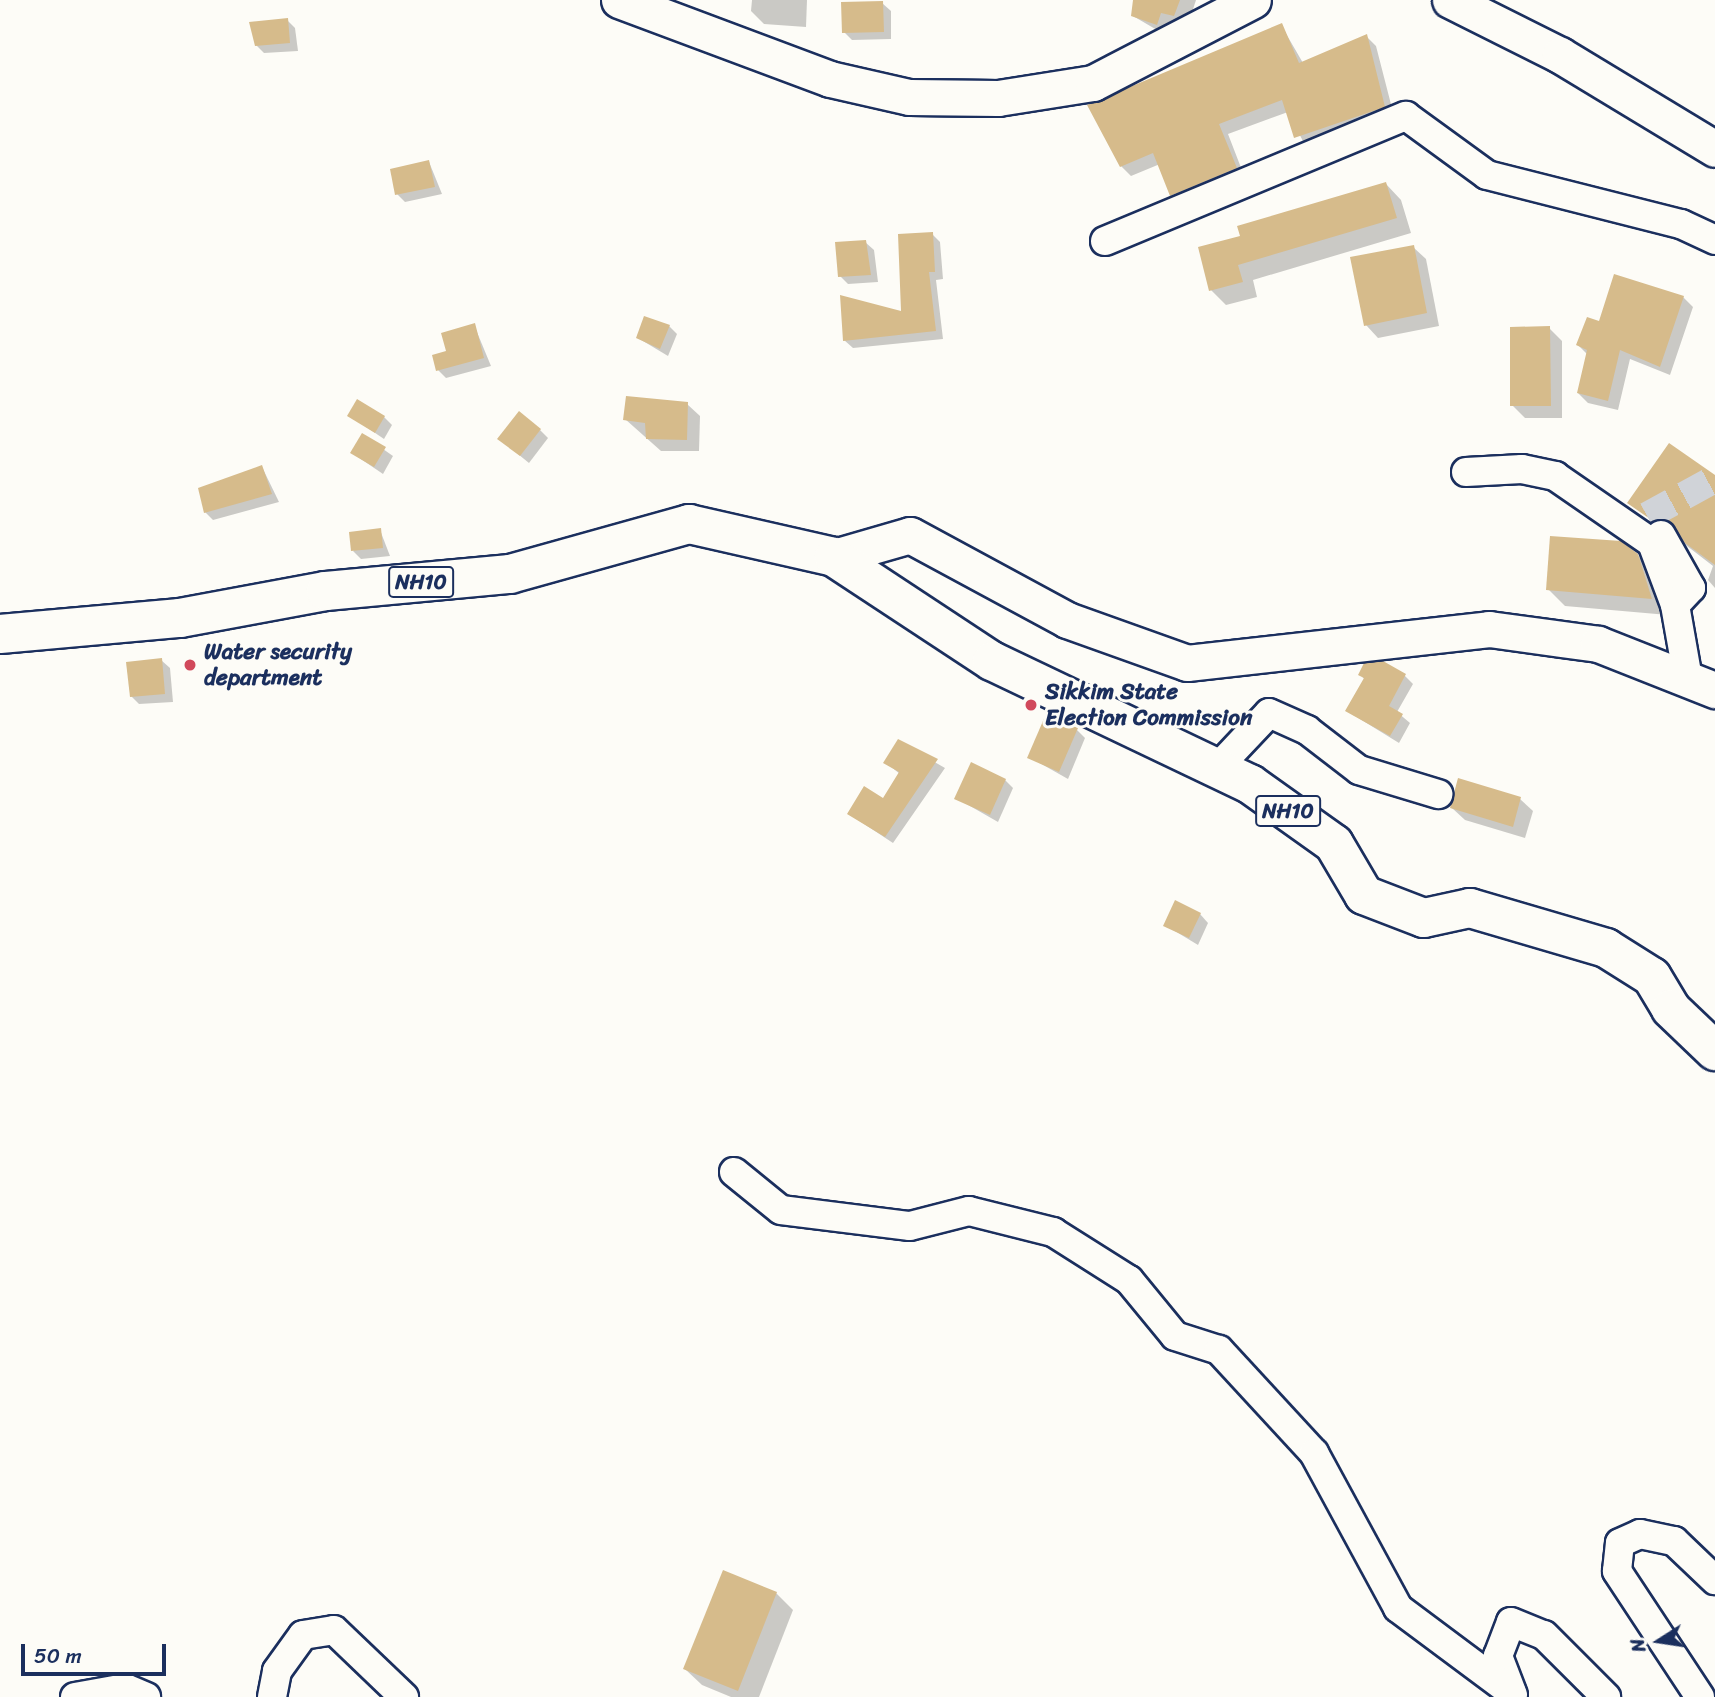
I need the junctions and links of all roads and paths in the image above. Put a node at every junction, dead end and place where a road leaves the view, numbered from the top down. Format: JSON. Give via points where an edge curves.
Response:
{"nodes":[{"id":1,"x":620,"y":0,"type":"edge"},
{"id":2,"x":1254,"y":0,"type":"edge"},
{"id":3,"x":1450,"y":0,"type":"edge"},
{"id":4,"x":1715,"y":149,"type":"edge"},
{"id":5,"x":1715,"y":240,"type":"edge"},
{"id":6,"x":1105,"y":241,"type":"dead end"},
{"id":7,"x":1466,"y":471,"type":"dead end"},
{"id":8,"x":1647,"y":516,"type":"dead end"},
{"id":9,"x":834,"y":557,"type":"junction"},
{"id":10,"x":1675,"y":605,"type":"junction"},
{"id":11,"x":0,"y":634,"type":"edge"},
{"id":12,"x":1702,"y":684,"type":"edge"},
{"id":13,"x":1220,"y":765,"type":"junction"},
{"id":14,"x":1438,"y":793,"type":"dead end"},
{"id":15,"x":1715,"y":1051,"type":"edge"},
{"id":16,"x":734,"y":1172,"type":"dead end"},
{"id":17,"x":1715,"y":1580,"type":"edge"},
{"id":18,"x":1513,"y":1695,"type":"edge"},
{"id":19,"x":75,"y":1697,"type":"edge"},
{"id":20,"x":146,"y":1697,"type":"edge"},
{"id":21,"x":272,"y":1697,"type":"edge"},
{"id":22,"x":404,"y":1697,"type":"edge"},
{"id":23,"x":1606,"y":1697,"type":"edge"},
{"id":24,"x":1700,"y":1697,"type":"edge"}],
"edges":[{"from":1,"to":2,"type":"main road","via":[[830,79],[909,97],[998,98],[1093,83]]},
{"from":3,"to":4,"type":"main road","via":[[1560,55]]},
{"from":5,"to":6,"type":"street","via":[[1681,224],[1487,175],[1406,116]]},
{"from":7,"to":10,"type":"street","via":[[1522,469],[1555,476],[1652,543]]},
{"from":8,"to":10,"type":"street","via":[[1691,588]]},
{"from":9,"to":11,"type":"highway","number":"NH10","via":[[689,523],[510,574],[326,591],[180,618]]},
{"from":9,"to":12,"type":"main road","via":[[910,535],[1067,620],[1187,663],[1489,629],[1598,644]]},
{"from":9,"to":13,"type":"highway","number":"NH10","via":[[992,661]]},
{"from":10,"to":12,"type":"street"},
{"from":13,"to":14,"type":"street","via":[[1269,713],[1307,730],[1359,770]]},
{"from":13,"to":15,"type":"highway","number":"NH10","via":[[1334,844],[1364,895],[1424,918],[1470,908],[1606,948],[1652,977],[1671,1009]]},
{"from":16,"to":18,"type":"street","via":[[781,1210],[910,1226],[969,1210],[1053,1232],[1129,1280],[1175,1336],[1219,1350],[1314,1453],[1398,1608]]},
{"from":17,"to":24,"type":"street","via":[[1674,1541],[1640,1534],[1620,1543],[1617,1571]]},
{"from":18,"to":23,"type":"street","via":[[1498,1656],[1511,1622],[1544,1635]]},
{"from":19,"to":20,"type":"street","via":[[125,1688]]},
{"from":21,"to":22,"type":"street","via":[[277,1671],[303,1635],[334,1630]]}]}
